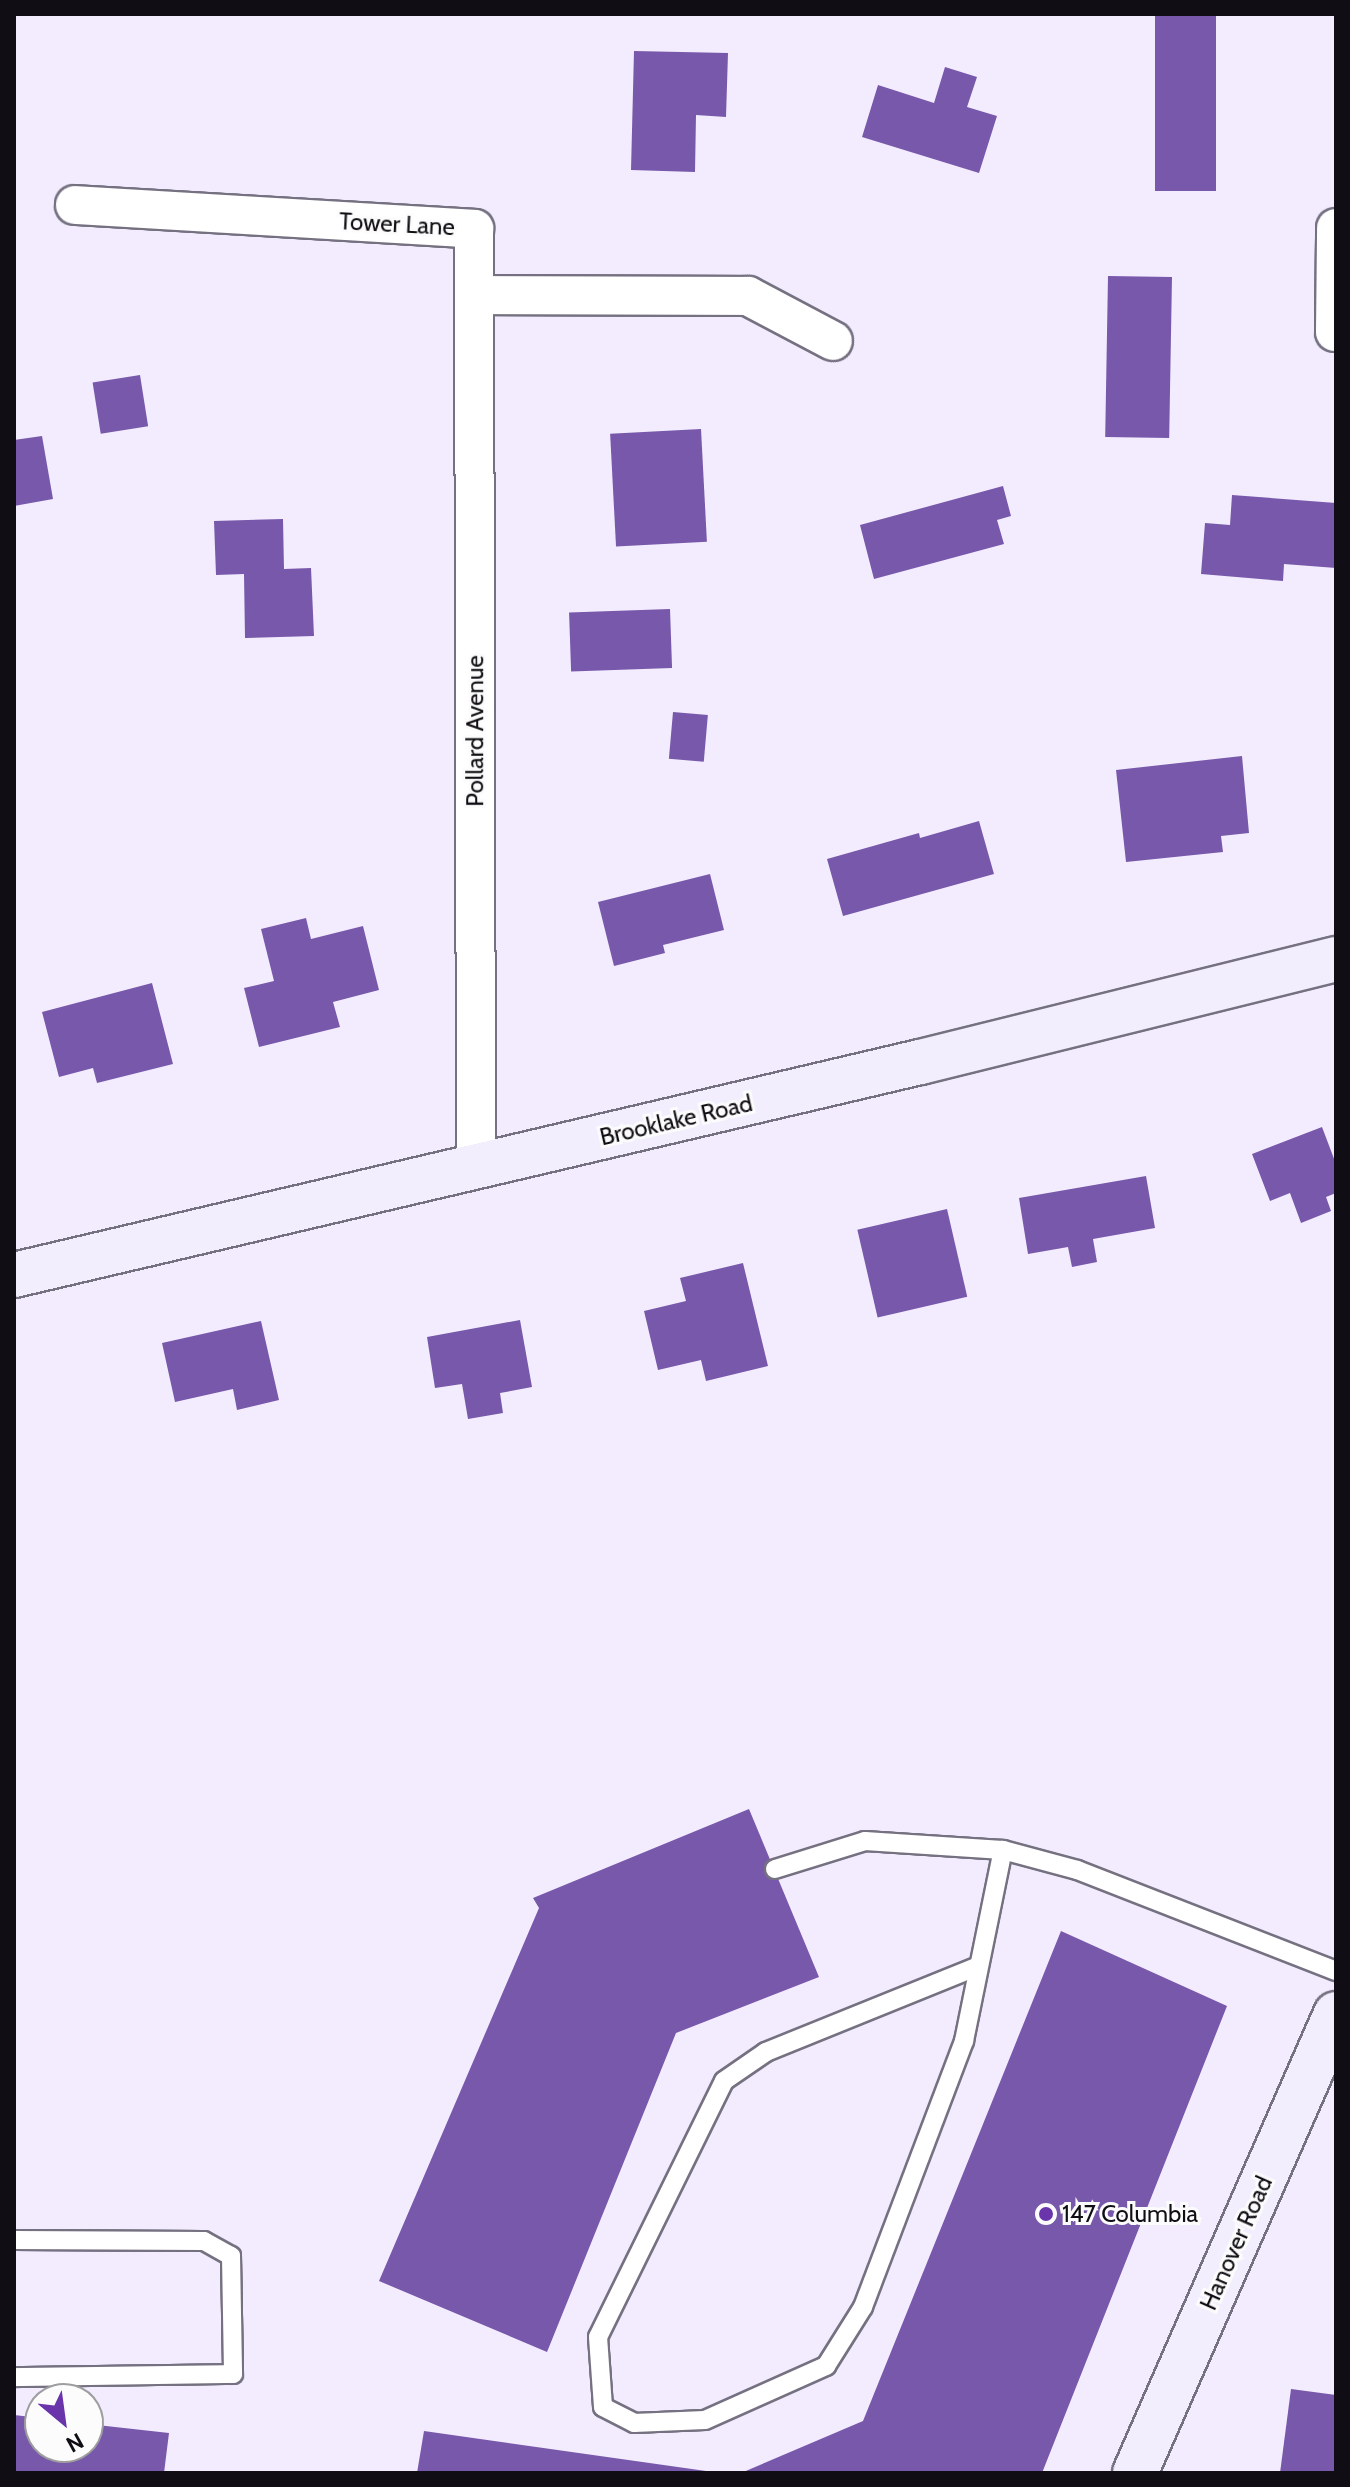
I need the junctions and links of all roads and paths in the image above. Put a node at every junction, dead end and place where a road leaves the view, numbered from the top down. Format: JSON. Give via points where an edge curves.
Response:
{"nodes":[{"id":1,"x":75,"y":205,"type":"dead end"},
{"id":2,"x":1336,"y":228,"type":"edge"},
{"id":3,"x":474,"y":295,"type":"junction"},
{"id":4,"x":1335,"y":332,"type":"edge"},
{"id":5,"x":833,"y":341,"type":"dead end"},
{"id":6,"x":1336,"y":959,"type":"edge"},
{"id":7,"x":476,"y":1168,"type":"junction"},
{"id":8,"x":14,"y":1275,"type":"edge"},
{"id":9,"x":1003,"y":1850,"type":"junction"},
{"id":10,"x":775,"y":1869,"type":"dead end"},
{"id":11,"x":976,"y":1967,"type":"junction"},
{"id":12,"x":1336,"y":1971,"type":"edge"},
{"id":13,"x":1336,"y":2014,"type":"edge"},
{"id":14,"x":14,"y":2240,"type":"edge"},
{"id":15,"x":14,"y":2377,"type":"edge"},
{"id":16,"x":1135,"y":2473,"type":"edge"}],
"edges":[{"from":1,"to":3,"type":"street","name":"Tower Lane","via":[[474,229]]},
{"from":2,"to":4,"type":"street"},
{"from":3,"to":5,"type":"street","via":[[748,296]]},
{"from":3,"to":7,"type":"street","name":"Pollard Avenue"},
{"from":6,"to":7,"type":"street","name":"Brooklake Road"},
{"from":7,"to":8,"type":"street","name":"Brooklake Road"},
{"from":9,"to":10,"type":"lane","via":[[865,1841]]},
{"from":9,"to":11,"type":"lane"},
{"from":9,"to":12,"type":"lane","via":[[1077,1870]]},
{"from":11,"to":11,"type":"lane","via":[[964,2041],[863,2307],[826,2366],[705,2420],[634,2423],[603,2407],[598,2337],[724,2081],[766,2052]]},
{"from":13,"to":16,"type":"street","name":"Hanover Road"},
{"from":14,"to":15,"type":"lane","via":[[204,2241],[231,2256],[233,2374]]}]}
